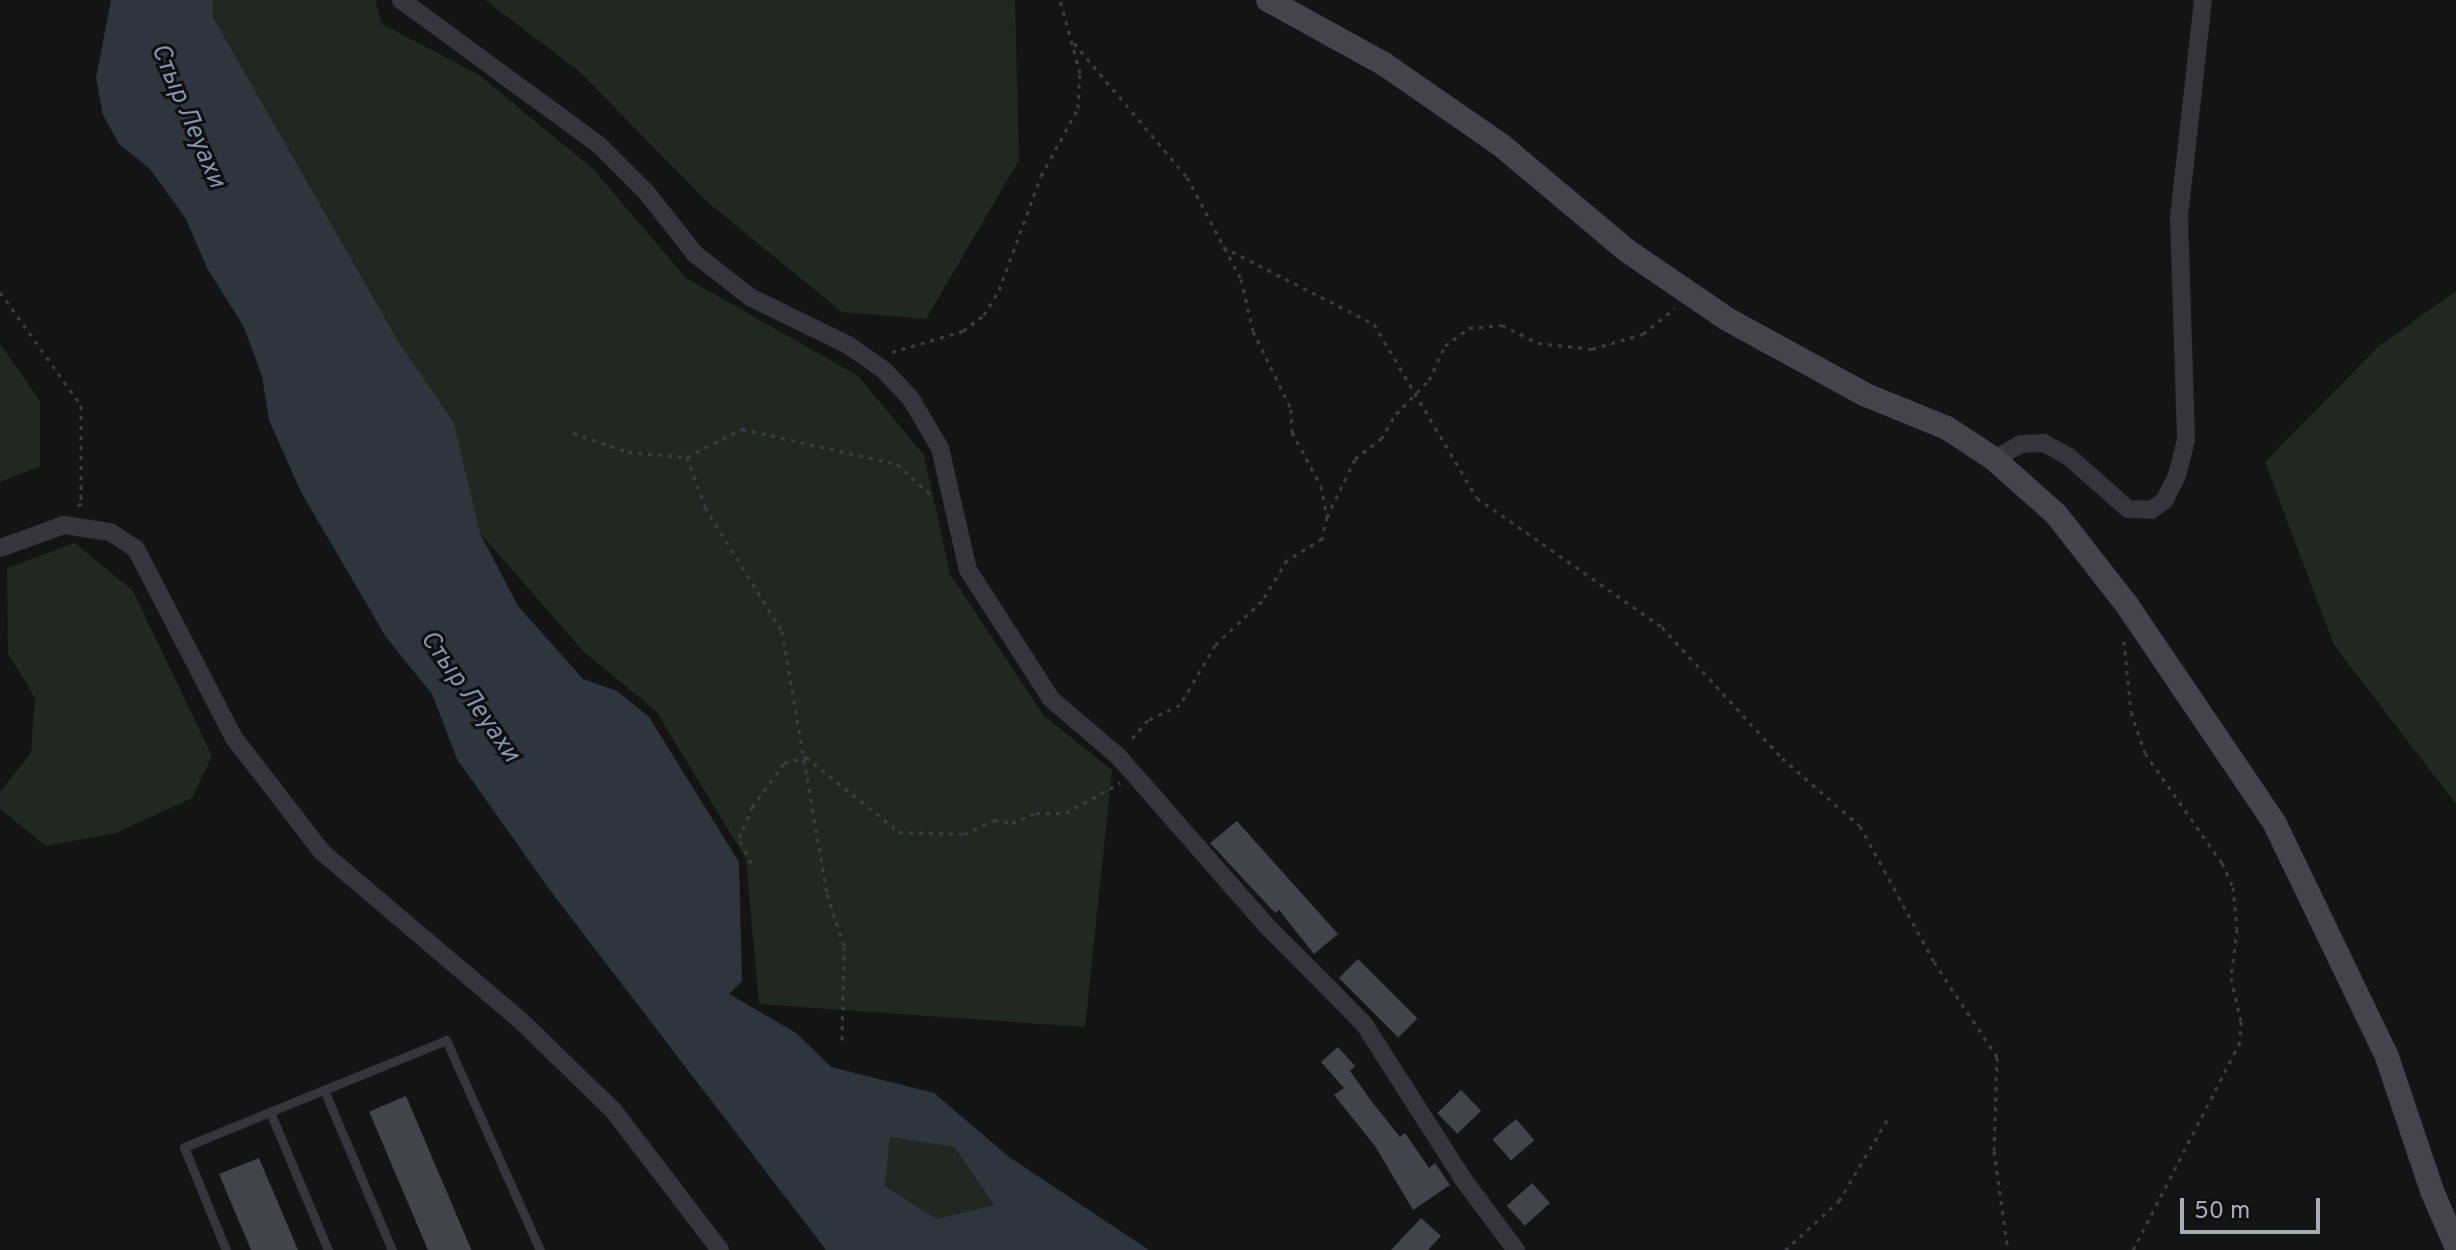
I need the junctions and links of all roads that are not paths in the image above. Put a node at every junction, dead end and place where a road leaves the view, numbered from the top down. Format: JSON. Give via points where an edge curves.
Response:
{"nodes":[{"id":1,"x":401,"y":0,"type":"edge"},
{"id":2,"x":1268,"y":0,"type":"edge"},
{"id":3,"x":2203,"y":0,"type":"edge"},
{"id":4,"x":1994,"y":459,"type":"junction"},
{"id":5,"x":0,"y":548,"type":"edge"},
{"id":6,"x":324,"y":1090,"type":"junction"},
{"id":7,"x":270,"y":1112,"type":"junction"},
{"id":8,"x":2456,"y":1246,"type":"edge"},
{"id":9,"x":226,"y":1250,"type":"edge"},
{"id":10,"x":328,"y":1250,"type":"edge"},
{"id":11,"x":392,"y":1250,"type":"edge"},
{"id":12,"x":540,"y":1250,"type":"edge"},
{"id":13,"x":720,"y":1250,"type":"edge"},
{"id":14,"x":1516,"y":1250,"type":"edge"}],
"edges":[{"from":1,"to":14,"type":"street","via":[[599,145],[695,254],[750,297],[860,354],[911,399],[940,448],[968,570],[1051,699],[1118,756],[1267,926],[1364,1024],[1463,1179]]},
{"from":2,"to":4,"type":"main road","via":[[1384,64],[1488,136],[1626,250],[1697,298],[1866,395],[1947,428]]},
{"from":3,"to":4,"type":"street","via":[[2179,217],[2186,439],[2177,476],[2164,501],[2151,510],[2128,509],[2069,457],[2044,443],[2021,444]]},
{"from":4,"to":8,"type":"main road","via":[[2056,514],[2127,605],[2282,838],[2387,1057]]},
{"from":5,"to":13,"type":"street","via":[[64,525],[110,532],[136,549],[234,738],[322,852],[519,1019],[613,1110]]},
{"from":6,"to":7,"type":"lane"},
{"from":6,"to":11,"type":"lane"},
{"from":6,"to":12,"type":"lane","via":[[446,1040]]},
{"from":7,"to":9,"type":"lane","via":[[184,1147]]},
{"from":7,"to":10,"type":"lane"}]}
